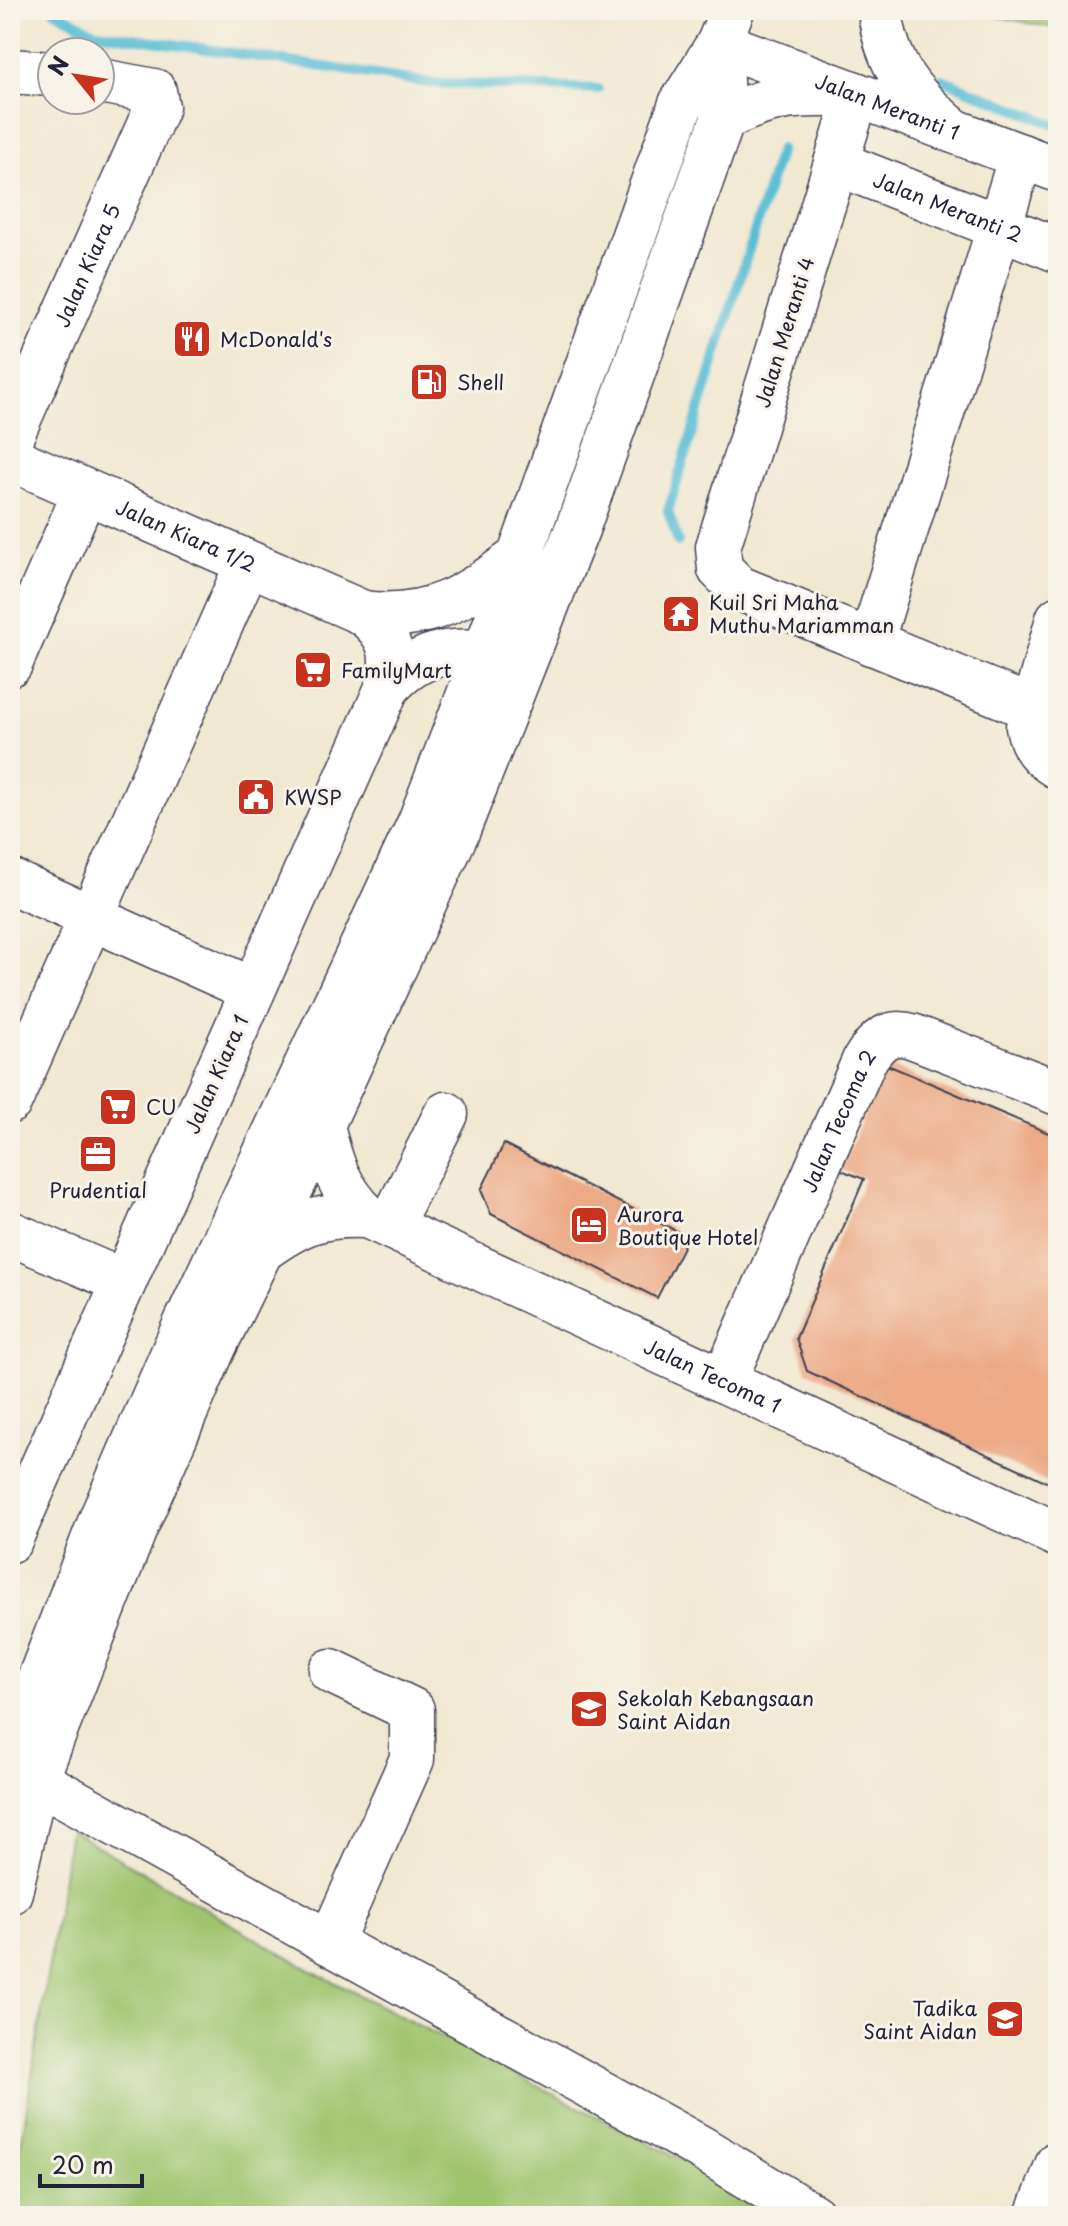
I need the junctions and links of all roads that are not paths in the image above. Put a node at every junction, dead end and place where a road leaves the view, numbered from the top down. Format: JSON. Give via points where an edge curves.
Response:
{"nodes":[{"id":1,"x":880,"y":10,"type":"edge"},
{"id":2,"x":725,"y":27,"type":"edge"},
{"id":3,"x":10,"y":71,"type":"edge"},
{"id":4,"x":36,"y":73,"type":"edge"},
{"id":5,"x":116,"y":84,"type":"edge"},
{"id":6,"x":857,"y":95,"type":"junction"},
{"id":7,"x":723,"y":119,"type":"junction"},
{"id":8,"x":954,"y":131,"type":"junction"},
{"id":9,"x":836,"y":163,"type":"junction"},
{"id":10,"x":1040,"y":163,"type":"edge"},
{"id":11,"x":1000,"y":227,"type":"junction"},
{"id":12,"x":1058,"y":250,"type":"edge"},
{"id":13,"x":10,"y":439,"type":"edge"},
{"id":14,"x":10,"y":458,"type":"edge"},
{"id":15,"x":85,"y":492,"type":"junction"},
{"id":16,"x":519,"y":557,"type":"junction"},
{"id":17,"x":248,"y":563,"type":"junction"},
{"id":18,"x":363,"y":613,"type":"junction"},
{"id":19,"x":1058,"y":619,"type":"edge"},
{"id":20,"x":871,"y":643,"type":"junction"},
{"id":21,"x":12,"y":653,"type":"edge"},
{"id":22,"x":506,"y":654,"type":"junction"},
{"id":23,"x":387,"y":688,"type":"junction"},
{"id":24,"x":1040,"y":739,"type":"edge"},
{"id":25,"x":10,"y":881,"type":"edge"},
{"id":26,"x":92,"y":917,"type":"junction"},
{"id":27,"x":253,"y":990,"type":"junction"},
{"id":28,"x":1058,"y":1093,"type":"edge"},
{"id":29,"x":10,"y":1101,"type":"edge"},
{"id":30,"x":446,"y":1114,"type":"dead end"},
{"id":31,"x":322,"y":1125,"type":"junction"},
{"id":32,"x":379,"y":1221,"type":"junction"},
{"id":33,"x":10,"y":1233,"type":"edge"},
{"id":34,"x":263,"y":1249,"type":"junction"},
{"id":35,"x":124,"y":1282,"type":"junction"},
{"id":36,"x":724,"y":1381,"type":"junction"},
{"id":37,"x":1058,"y":1535,"type":"edge"},
{"id":38,"x":10,"y":1540,"type":"edge"},
{"id":39,"x":331,"y":1671,"type":"dead end"},
{"id":40,"x":19,"y":1769,"type":"edge"},
{"id":41,"x":10,"y":1892,"type":"edge"},
{"id":42,"x":330,"y":1943,"type":"junction"},
{"id":43,"x":1058,"y":2163,"type":"edge"},
{"id":44,"x":813,"y":2216,"type":"edge"},
{"id":45,"x":1038,"y":2216,"type":"edge"}],
"edges":[{"from":1,"to":8,"type":"street","via":[[900,74],[916,99]]},
{"from":2,"to":6,"type":"street","name":"Jalan Meranti 1"},
{"from":2,"to":7,"type":"street"},
{"from":2,"to":16,"type":"street","via":[[681,104]]},
{"from":3,"to":4,"type":"street"},
{"from":5,"to":13,"type":"street","name":"Jalan Kiara 5","via":[[154,91],[157,107]]},
{"from":6,"to":7,"type":"street","via":[[772,98]]},
{"from":6,"to":8,"type":"street","name":"Jalan Meranti 1"},
{"from":6,"to":9,"type":"street","name":"Jalan Meranti 4"},
{"from":7,"to":22,"type":"street","via":[[578,527]]},
{"from":8,"to":10,"type":"street","name":"Jalan Meranti 1"},
{"from":9,"to":11,"type":"street","name":"Jalan Meranti 2"},
{"from":9,"to":20,"type":"street","name":"Jalan Meranti 4","via":[[718,547],[720,569],[739,588]]},
{"from":10,"to":11,"type":"street"},
{"from":11,"to":12,"type":"street","name":"Jalan Meranti 2"},
{"from":11,"to":20,"type":"street"},
{"from":14,"to":15,"type":"street","name":"Jalan Kiara 1/2"},
{"from":15,"to":17,"type":"street","name":"Jalan Kiara 1/2"},
{"from":15,"to":21,"type":"street"},
{"from":16,"to":18,"type":"street","via":[[444,606],[392,616]]},
{"from":16,"to":22,"type":"street"},
{"from":17,"to":18,"type":"street","name":"Jalan Kiara 1/2"},
{"from":17,"to":26,"type":"street"},
{"from":18,"to":23,"type":"street","name":"Jalan Kiara 1","via":[[388,638],[393,653]]},
{"from":19,"to":24,"type":"street"},
{"from":20,"to":24,"type":"street"},
{"from":22,"to":23,"type":"street","via":[[441,652],[403,670]]},
{"from":22,"to":31,"type":"street","via":[[457,832]]},
{"from":22,"to":40,"type":"street","via":[[420,822],[185,1325],[102,1517]]},
{"from":23,"to":27,"type":"street","name":"Jalan Kiara 1"},
{"from":25,"to":26,"type":"street"},
{"from":26,"to":27,"type":"street"},
{"from":26,"to":29,"type":"street"},
{"from":27,"to":35,"type":"street","name":"Jalan Kiara 1"},
{"from":28,"to":36,"type":"street","name":"Jalan Tecoma 2","via":[[912,1036],[891,1034],[881,1039],[864,1061]]},
{"from":30,"to":32,"type":"street"},
{"from":31,"to":32,"type":"street","via":[[338,1182],[350,1200]]},
{"from":31,"to":34,"type":"street"},
{"from":32,"to":34,"type":"street","via":[[317,1218],[295,1226]]},
{"from":32,"to":36,"type":"street","name":"Jalan Tecoma 1"},
{"from":33,"to":35,"type":"street"},
{"from":34,"to":40,"type":"street"},
{"from":35,"to":38,"type":"street","name":"Jalan Kiara 1"},
{"from":36,"to":37,"type":"street","name":"Jalan Tecoma 1"},
{"from":39,"to":42,"type":"street","via":[[412,1710],[412,1759]]},
{"from":40,"to":41,"type":"street"},
{"from":40,"to":42,"type":"street"},
{"from":42,"to":44,"type":"street","via":[[701,2148]]},
{"from":43,"to":45,"type":"street"}]}
